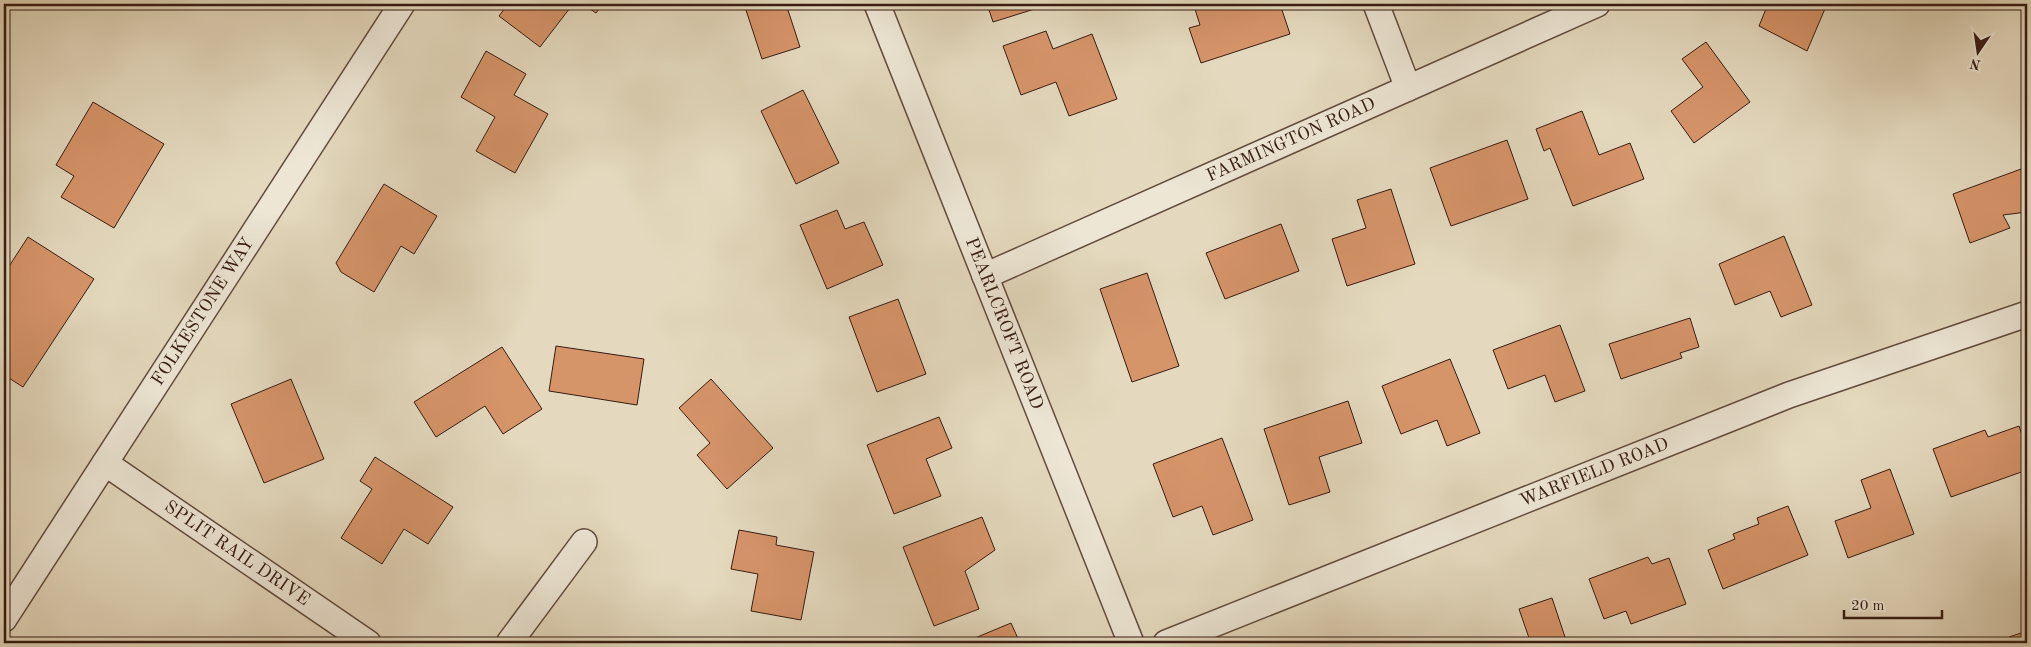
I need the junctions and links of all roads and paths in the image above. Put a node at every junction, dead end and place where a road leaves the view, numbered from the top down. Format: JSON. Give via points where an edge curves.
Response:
{"nodes":[{"id":1,"x":402,"y":4,"type":"edge"},
{"id":2,"x":877,"y":4,"type":"edge"},
{"id":3,"x":1376,"y":4,"type":"edge"},
{"id":4,"x":1597,"y":4,"type":"edge"},
{"id":5,"x":1408,"y":88,"type":"junction"},
{"id":6,"x":985,"y":276,"type":"junction"},
{"id":7,"x":2027,"y":314,"type":"edge"},
{"id":8,"x":105,"y":463,"type":"junction"},
{"id":9,"x":584,"y":542,"type":"dead end"},
{"id":10,"x":4,"y":619,"type":"edge"},
{"id":11,"x":368,"y":643,"type":"edge"},
{"id":12,"x":509,"y":643,"type":"edge"},
{"id":13,"x":1131,"y":643,"type":"edge"},
{"id":14,"x":1166,"y":643,"type":"edge"}],
"edges":[{"from":1,"to":8,"type":"street","name":"FOLKESTONE WAY"},
{"from":2,"to":6,"type":"street","name":"PEARLCROFT ROAD"},
{"from":3,"to":5,"type":"street"},
{"from":4,"to":5,"type":"street","name":"FARMINGTON ROAD"},
{"from":5,"to":6,"type":"street","name":"FARMINGTON ROAD"},
{"from":6,"to":13,"type":"street","name":"PEARLCROFT ROAD"},
{"from":7,"to":14,"type":"street","name":"WARFIELD ROAD","via":[[1789,395]]},
{"from":8,"to":10,"type":"street","name":"FOLKESTONE WAY"},
{"from":8,"to":11,"type":"street","name":"SPLIT RAIL DRIVE"},
{"from":9,"to":12,"type":"street"}]}
